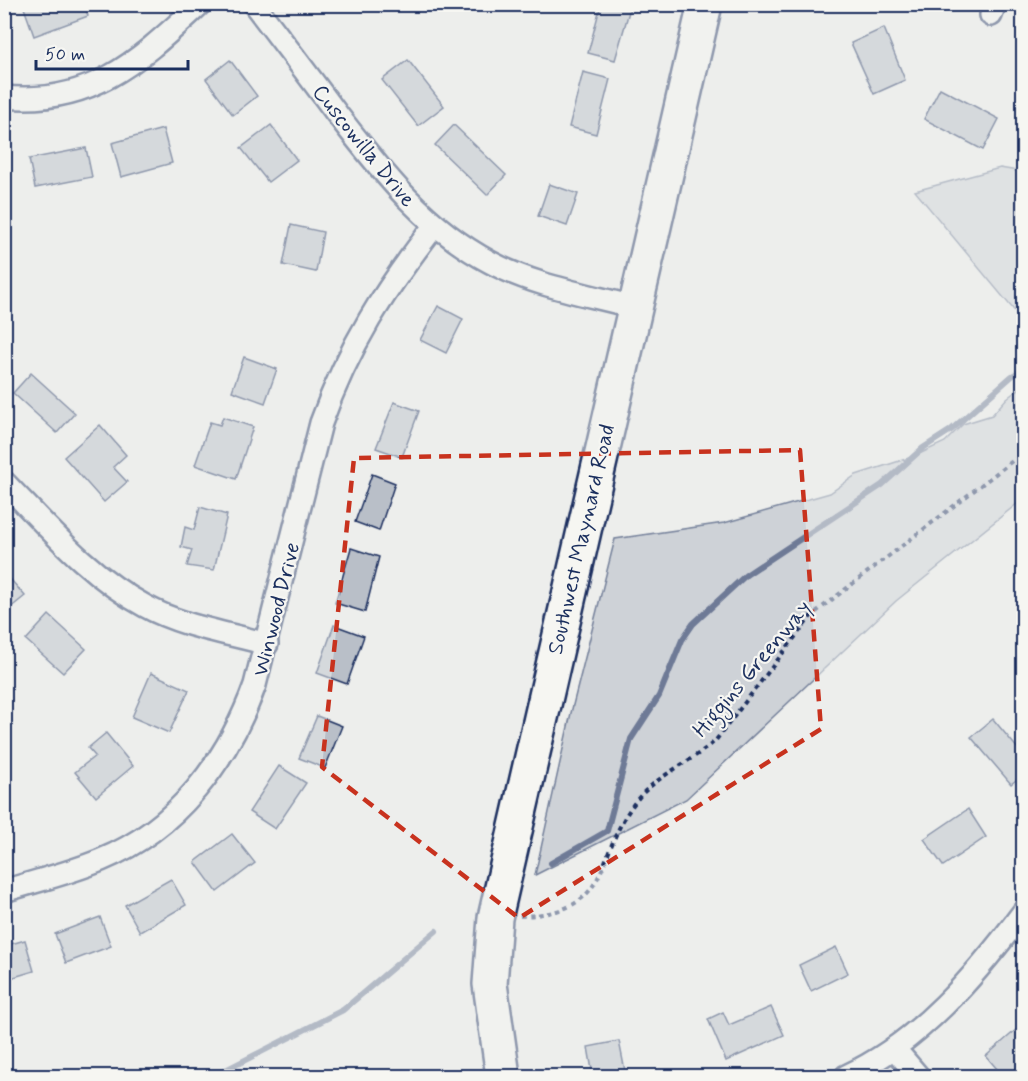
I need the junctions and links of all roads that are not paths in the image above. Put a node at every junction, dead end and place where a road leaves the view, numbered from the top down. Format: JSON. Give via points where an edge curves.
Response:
{"nodes":[{"id":1,"x":200,"y":4,"type":"edge"},
{"id":2,"x":254,"y":4,"type":"edge"},
{"id":3,"x":705,"y":4,"type":"edge"},
{"id":4,"x":4,"y":97,"type":"edge"},
{"id":5,"x":435,"y":225,"type":"junction"},
{"id":6,"x":634,"y":307,"type":"junction"},
{"id":7,"x":4,"y":482,"type":"edge"},
{"id":8,"x":267,"y":644,"type":"junction"},
{"id":9,"x":4,"y":891,"type":"edge"},
{"id":10,"x":1023,"y":911,"type":"edge"},
{"id":11,"x":894,"y":1048,"type":"junction"},
{"id":12,"x":503,"y":1077,"type":"edge"},
{"id":13,"x":846,"y":1077,"type":"edge"},
{"id":14,"x":918,"y":1077,"type":"edge"}],
"edges":[{"from":1,"to":4,"type":"street","via":[[130,66],[93,87],[46,97]]},
{"from":2,"to":5,"type":"street","name":"Cuscowilla Drive","via":[[387,179]]},
{"from":3,"to":6,"type":"main road","name":"Southwest Maynard Road"},
{"from":5,"to":6,"type":"street","name":"Cuscowilla Drive","via":[[490,262],[522,276]]},
{"from":5,"to":8,"type":"street","name":"Winwood Drive","via":[[393,281],[336,382],[321,423]]},
{"from":6,"to":12,"type":"main road","name":"Southwest Maynard Road","via":[[495,918],[490,984]]},
{"from":7,"to":8,"type":"street","via":[[94,571],[145,607],[174,619]]},
{"from":8,"to":9,"type":"street","name":"Winwood Drive","via":[[243,718],[211,771],[177,811],[101,861]]},
{"from":10,"to":11,"type":"street","via":[[941,1010]]},
{"from":11,"to":13,"type":"street"},
{"from":11,"to":14,"type":"street"}]}
